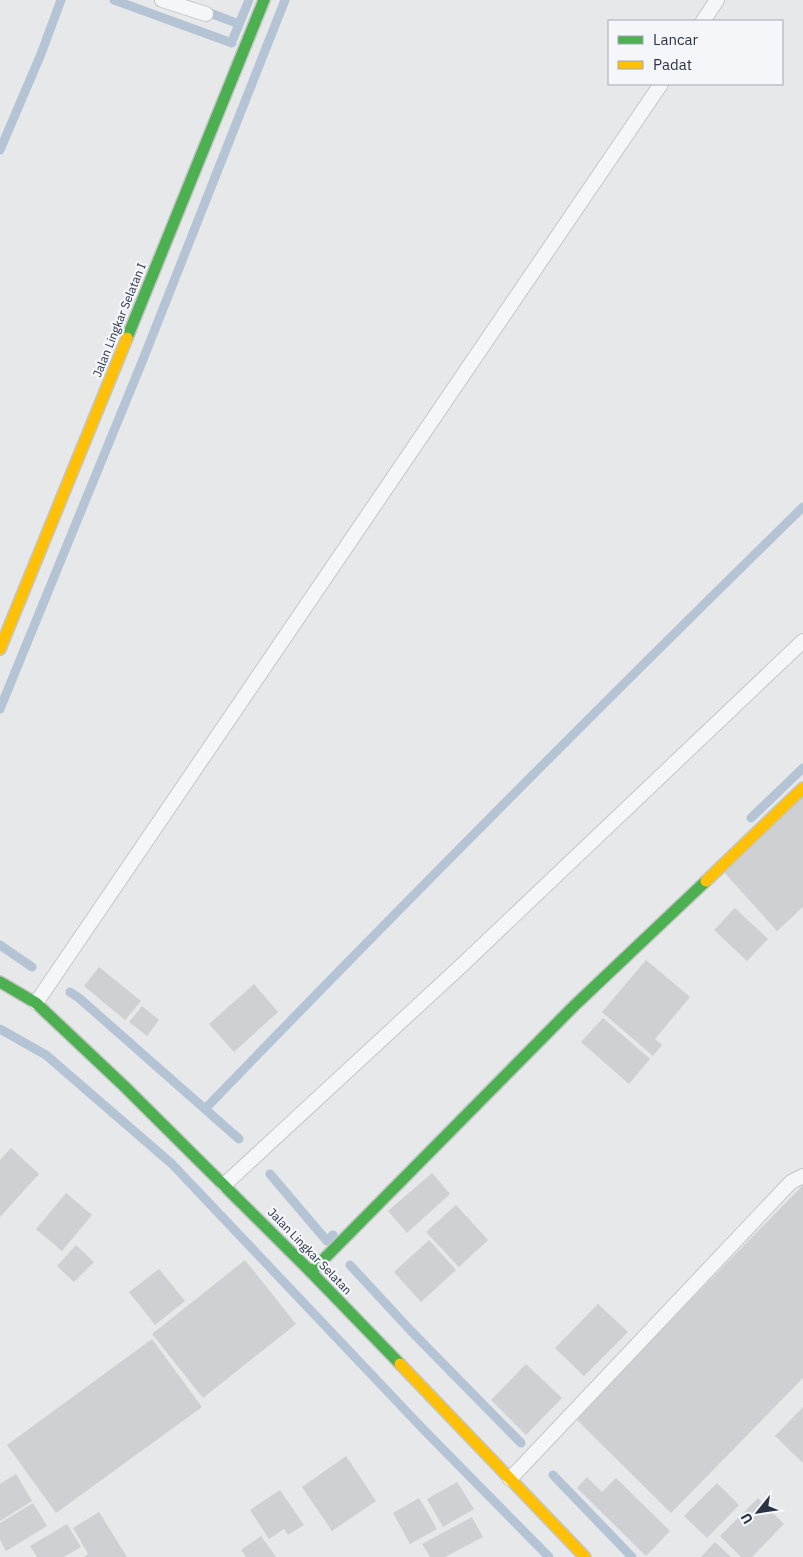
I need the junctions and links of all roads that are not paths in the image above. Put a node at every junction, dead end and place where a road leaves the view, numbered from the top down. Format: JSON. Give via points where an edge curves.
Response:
{"nodes":[{"id":1,"x":162,"y":0,"type":"edge"},
{"id":2,"x":264,"y":0,"type":"edge"},
{"id":3,"x":718,"y":0,"type":"edge"},
{"id":4,"x":206,"y":14,"type":"dead end"},
{"id":5,"x":704,"y":20,"type":"edge"},
{"id":6,"x":659,"y":85,"type":"edge"},
{"id":7,"x":803,"y":641,"type":"edge"},
{"id":8,"x":0,"y":650,"type":"edge"},
{"id":9,"x":803,"y":788,"type":"edge"},
{"id":10,"x":0,"y":982,"type":"edge"},
{"id":11,"x":36,"y":1003,"type":"junction"},
{"id":12,"x":803,"y":1176,"type":"edge"},
{"id":13,"x":224,"y":1184,"type":"junction"},
{"id":14,"x":311,"y":1272,"type":"junction"},
{"id":15,"x":510,"y":1479,"type":"junction"},
{"id":16,"x":585,"y":1557,"type":"edge"}],
"edges":[{"from":1,"to":4,"type":"lane"},
{"from":2,"to":8,"type":"main road","name":"Jalan Lingkar Selatan I"},
{"from":3,"to":5,"type":"lane"},
{"from":6,"to":11,"type":"lane"},
{"from":7,"to":13,"type":"lane","via":[[461,966]]},
{"from":9,"to":14,"type":"main road","via":[[574,1006]]},
{"from":10,"to":11,"type":"main road","name":"Jalan Lingkar Selatan"},
{"from":11,"to":13,"type":"main road","name":"Jalan Lingkar Selatan"},
{"from":12,"to":15,"type":"lane","via":[[791,1182]]},
{"from":13,"to":14,"type":"main road","name":"Jalan Lingkar Selatan"},
{"from":14,"to":15,"type":"main road","name":"Jalan Lingkar Selatan"},
{"from":15,"to":16,"type":"main road","name":"Jalan Lingkar Selatan"}]}
